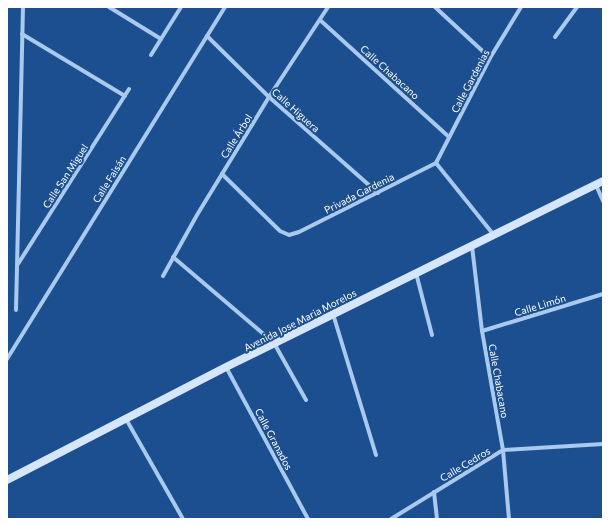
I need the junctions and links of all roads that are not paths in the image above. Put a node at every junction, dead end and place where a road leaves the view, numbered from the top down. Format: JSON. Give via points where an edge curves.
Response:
{"nodes":[{"id":1,"x":23,"y":7,"type":"edge"},
{"id":2,"x":109,"y":7,"type":"edge"},
{"id":3,"x":181,"y":7,"type":"edge"},
{"id":4,"x":225,"y":7,"type":"edge"},
{"id":5,"x":328,"y":7,"type":"edge"},
{"id":6,"x":434,"y":7,"type":"edge"},
{"id":7,"x":520,"y":7,"type":"edge"},
{"id":8,"x":577,"y":7,"type":"edge"},
{"id":9,"x":320,"y":20,"type":"junction"},
{"id":10,"x":22,"y":34,"type":"junction"},
{"id":11,"x":207,"y":36,"type":"junction"},
{"id":12,"x":555,"y":37,"type":"dead end"},
{"id":13,"x":161,"y":39,"type":"junction"},
{"id":14,"x":151,"y":55,"type":"dead end"},
{"id":15,"x":490,"y":58,"type":"junction"},
{"id":16,"x":129,"y":89,"type":"dead end"},
{"id":17,"x":125,"y":96,"type":"junction"},
{"id":18,"x":269,"y":97,"type":"junction"},
{"id":19,"x":449,"y":137,"type":"junction"},
{"id":20,"x":436,"y":163,"type":"junction"},
{"id":21,"x":222,"y":174,"type":"junction"},
{"id":22,"x":599,"y":182,"type":"edge"},
{"id":23,"x":378,"y":192,"type":"junction"},
{"id":24,"x":603,"y":201,"type":"edge"},
{"id":25,"x":493,"y":234,"type":"junction"},
{"id":26,"x":472,"y":246,"type":"junction"},
{"id":27,"x":173,"y":257,"type":"junction"},
{"id":28,"x":17,"y":264,"type":"junction"},
{"id":29,"x":416,"y":273,"type":"junction"},
{"id":30,"x":163,"y":276,"type":"dead end"},
{"id":31,"x":603,"y":294,"type":"edge"},
{"id":32,"x":16,"y":310,"type":"dead end"},
{"id":33,"x":333,"y":314,"type":"junction"},
{"id":34,"x":482,"y":331,"type":"junction"},
{"id":35,"x":432,"y":335,"type":"dead end"},
{"id":36,"x":274,"y":344,"type":"junction"},
{"id":37,"x":7,"y":359,"type":"edge"},
{"id":38,"x":226,"y":368,"type":"junction"},
{"id":39,"x":306,"y":400,"type":"dead end"},
{"id":40,"x":126,"y":419,"type":"junction"},
{"id":41,"x":603,"y":444,"type":"edge"},
{"id":42,"x":504,"y":450,"type":"junction"},
{"id":43,"x":376,"y":455,"type":"dead end"},
{"id":44,"x":7,"y":480,"type":"edge"},
{"id":45,"x":434,"y":492,"type":"junction"},
{"id":46,"x":183,"y":519,"type":"edge"},
{"id":47,"x":308,"y":519,"type":"edge"},
{"id":48,"x":391,"y":519,"type":"edge"},
{"id":49,"x":437,"y":519,"type":"edge"},
{"id":50,"x":509,"y":519,"type":"edge"}],
"edges":[{"from":1,"to":10,"type":"street"},
{"from":2,"to":13,"type":"street"},
{"from":3,"to":13,"type":"street"},
{"from":4,"to":11,"type":"street","name":"Calle Faisán"},
{"from":5,"to":9,"type":"street","name":"Calle Árbol"},
{"from":6,"to":15,"type":"street"},
{"from":7,"to":15,"type":"street","name":"Calle Gardenias"},
{"from":8,"to":12,"type":"street"},
{"from":9,"to":18,"type":"street","name":"Calle Árbol"},
{"from":9,"to":19,"type":"street","name":"Calle Chabacano"},
{"from":10,"to":17,"type":"street"},
{"from":10,"to":28,"type":"street"},
{"from":11,"to":18,"type":"street","name":"Calle Higuera"},
{"from":11,"to":37,"type":"street","name":"Calle Faisán"},
{"from":13,"to":14,"type":"street"},
{"from":15,"to":19,"type":"street","name":"Calle Gardenias"},
{"from":16,"to":17,"type":"street","name":"Calle San Miguel"},
{"from":17,"to":28,"type":"street","name":"Calle San Miguel"},
{"from":18,"to":21,"type":"street","name":"Calle Árbol"},
{"from":18,"to":23,"type":"street","name":"Calle Higuera"},
{"from":19,"to":20,"type":"street","name":"Calle Gardenias"},
{"from":20,"to":23,"type":"street","name":"Privada Gardenia"},
{"from":20,"to":25,"type":"street"},
{"from":21,"to":23,"type":"street","name":"Privada Gardenia","via":[[280,231],[289,234],[299,232]]},
{"from":21,"to":27,"type":"street","name":"Calle Árbol"},
{"from":22,"to":24,"type":"street"},
{"from":22,"to":25,"type":"street","name":"Avenida Jose Maria Morelos"},
{"from":25,"to":26,"type":"street","name":"Avenida Jose Maria Morelos"},
{"from":26,"to":29,"type":"street","name":"Avenida Jose Maria Morelos"},
{"from":26,"to":34,"type":"street","name":"Calle Chabacano"},
{"from":27,"to":30,"type":"street","name":"Calle Árbol"},
{"from":27,"to":36,"type":"street"},
{"from":28,"to":32,"type":"street"},
{"from":29,"to":33,"type":"street","name":"Avenida Jose Maria Morelos"},
{"from":29,"to":35,"type":"street"},
{"from":31,"to":34,"type":"street","name":"Calle Limón"},
{"from":33,"to":36,"type":"street","name":"Avenida Jose Maria Morelos"},
{"from":33,"to":43,"type":"street"},
{"from":34,"to":42,"type":"street","name":"Calle Chabacano"},
{"from":36,"to":38,"type":"street","name":"Avenida Jose Maria Morelos"},
{"from":36,"to":39,"type":"street"},
{"from":38,"to":40,"type":"street","name":"Avenida Jose Maria Morelos"},
{"from":38,"to":47,"type":"street","name":"Calle Granados"},
{"from":40,"to":44,"type":"street","name":"Avenida Jose Maria Morelos"},
{"from":40,"to":46,"type":"street"},
{"from":41,"to":42,"type":"street","name":"Calle Cedros"},
{"from":42,"to":45,"type":"street","name":"Calle Cedros"},
{"from":42,"to":50,"type":"street","name":"Calle Chabacano"},
{"from":45,"to":48,"type":"street","name":"Calle Cedros"},
{"from":45,"to":49,"type":"street"}]}
